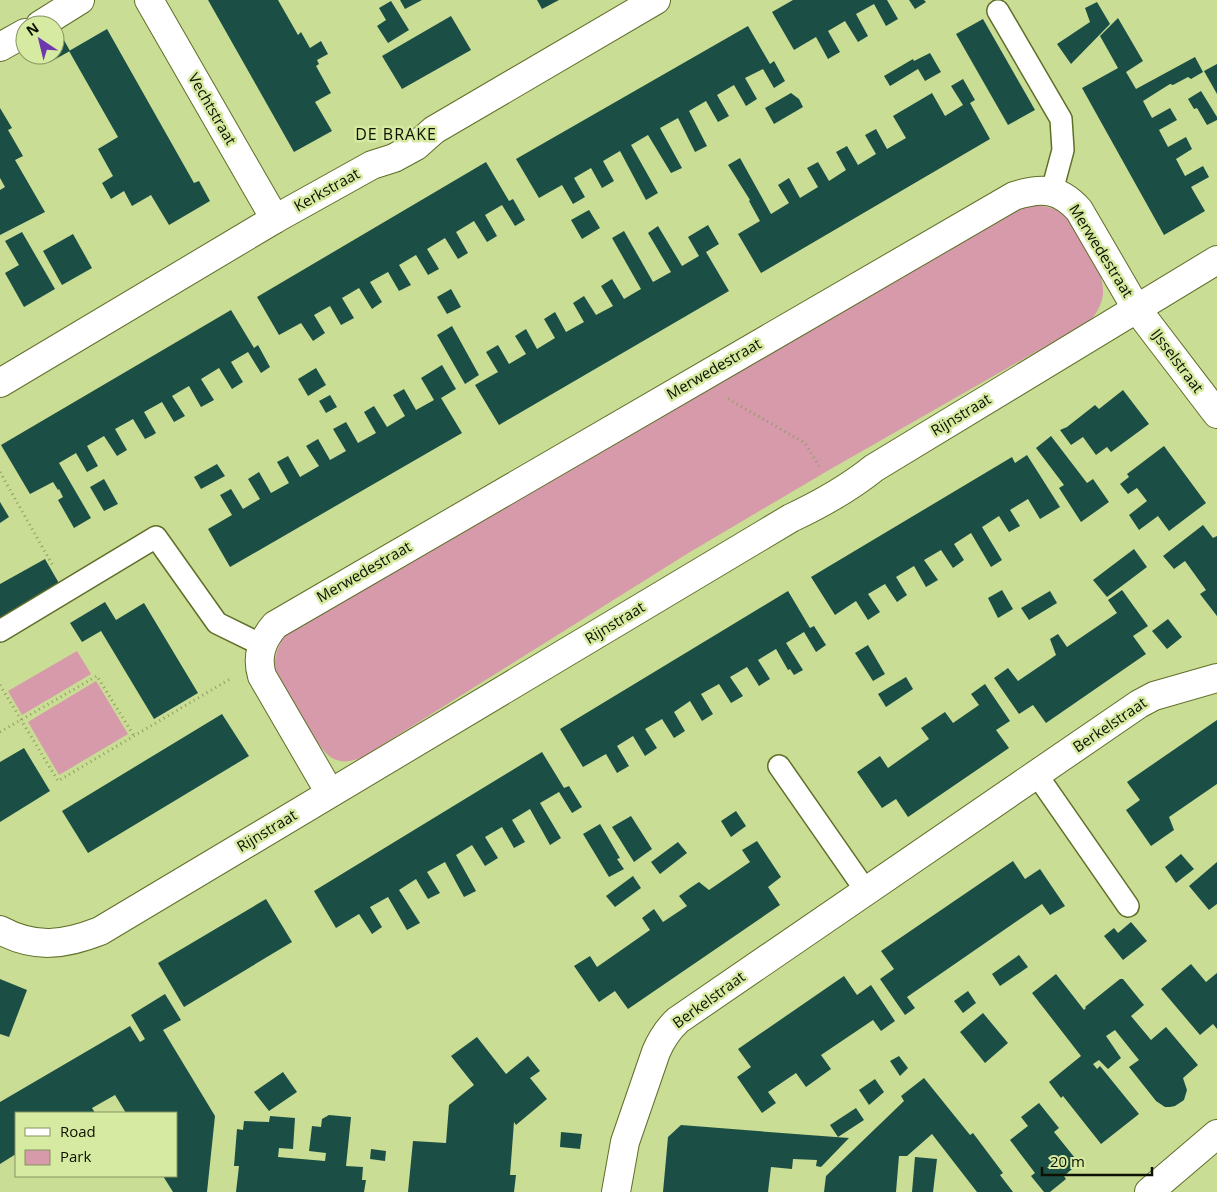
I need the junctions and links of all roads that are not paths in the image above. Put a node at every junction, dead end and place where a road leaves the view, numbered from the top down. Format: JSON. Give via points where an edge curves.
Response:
{"nodes":[{"id":1,"x":80,"y":0,"type":"edge"},
{"id":2,"x":149,"y":0,"type":"edge"},
{"id":3,"x":645,"y":2,"type":"edge"},
{"id":4,"x":998,"y":11,"type":"dead end"},
{"id":5,"x":56,"y":15,"type":"edge"},
{"id":6,"x":15,"y":39,"type":"edge"},
{"id":7,"x":0,"y":47,"type":"edge"},
{"id":8,"x":1052,"y":192,"type":"junction"},
{"id":9,"x":276,"y":219,"type":"junction"},
{"id":10,"x":1217,"y":260,"type":"edge"},
{"id":11,"x":1136,"y":308,"type":"junction"},
{"id":12,"x":0,"y":383,"type":"edge"},
{"id":13,"x":1217,"y":414,"type":"edge"},
{"id":14,"x":0,"y":631,"type":"edge"},
{"id":15,"x":260,"y":656,"type":"junction"},
{"id":16,"x":1217,"y":678,"type":"edge"},
{"id":17,"x":779,"y":766,"type":"dead end"},
{"id":18,"x":1037,"y":774,"type":"junction"},
{"id":19,"x":330,"y":794,"type":"junction"},
{"id":20,"x":866,"y":891,"type":"junction"},
{"id":21,"x":1128,"y":906,"type":"dead end"},
{"id":22,"x":0,"y":930,"type":"edge"},
{"id":23,"x":1217,"y":1134,"type":"edge"},
{"id":24,"x":616,"y":1192,"type":"edge"},
{"id":25,"x":1149,"y":1192,"type":"edge"}],
"edges":[{"from":1,"to":5,"type":"street"},
{"from":2,"to":9,"type":"street","name":"Vechtstraat"},
{"from":3,"to":9,"type":"street","name":"Kerkstraat","via":[[434,130],[416,146],[372,165]]},
{"from":4,"to":8,"type":"lane","via":[[1061,119],[1063,150]]},
{"from":6,"to":7,"type":"street"},
{"from":8,"to":11,"type":"street","name":"Merwedestraat","via":[[1070,200],[1079,210]]},
{"from":8,"to":15,"type":"street","name":"Merwedestraat","via":[[1037,190],[1014,196],[286,618],[268,634]]},
{"from":9,"to":12,"type":"street","name":"Kerkstraat"},
{"from":10,"to":11,"type":"street","name":"Rijnstraat"},
{"from":11,"to":13,"type":"street","name":"IJsselstraat"},
{"from":11,"to":19,"type":"street","name":"Rijnstraat","via":[[874,468],[854,484],[791,518]]},
{"from":14,"to":15,"type":"lane","via":[[156,537],[216,623]]},
{"from":15,"to":19,"type":"street","via":[[266,685]]},
{"from":16,"to":18,"type":"street","name":"Berkelstraat","via":[[1147,699]]},
{"from":17,"to":20,"type":"lane"},
{"from":18,"to":20,"type":"street","name":"Berkelstraat"},
{"from":18,"to":21,"type":"lane"},
{"from":19,"to":22,"type":"street","name":"Rijnstraat","via":[[100,931],[78,940],[55,944],[32,941]]},
{"from":20,"to":24,"type":"street","name":"Berkelstraat","via":[[668,1029],[656,1052],[632,1120],[620,1162]]},
{"from":23,"to":25,"type":"street"}]}
